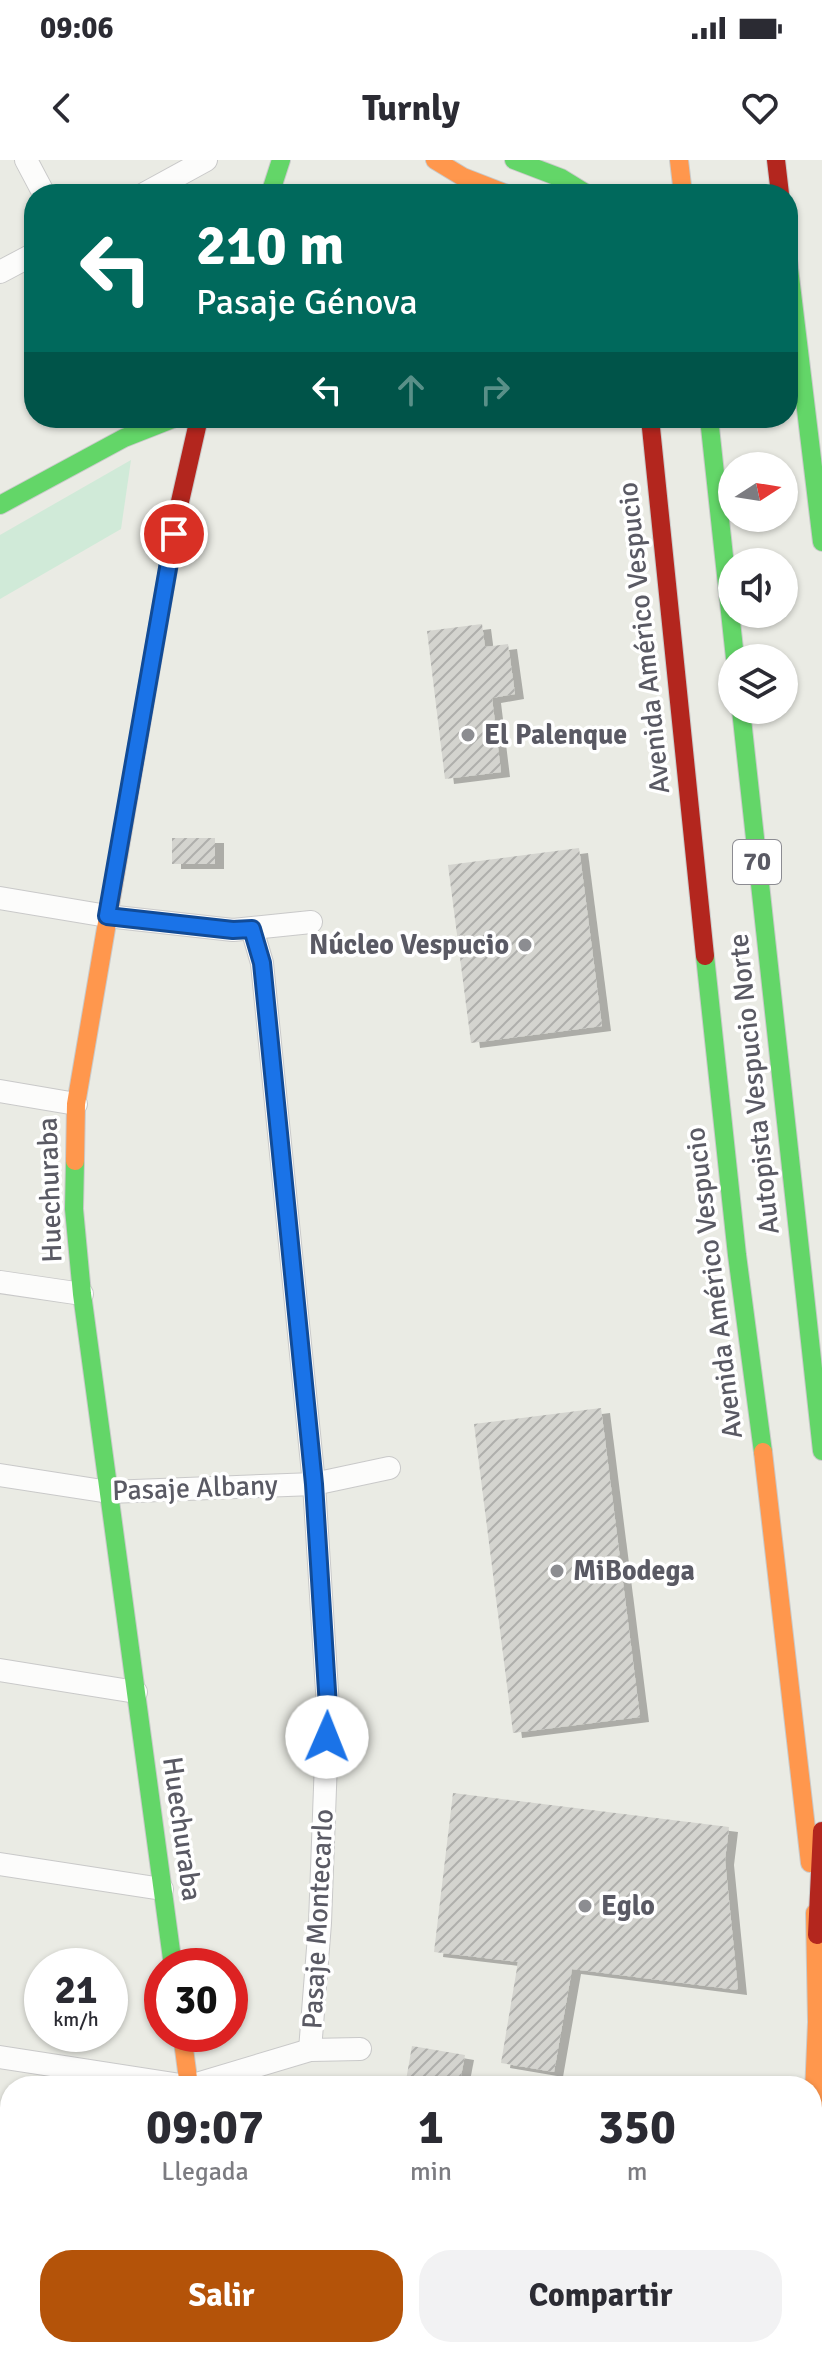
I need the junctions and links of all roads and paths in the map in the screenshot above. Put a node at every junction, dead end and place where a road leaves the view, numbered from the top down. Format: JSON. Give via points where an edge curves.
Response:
{"nodes":[{"id":1,"x":26,"y":160,"type":"edge"},
{"id":2,"x":206,"y":160,"type":"edge"},
{"id":3,"x":281,"y":160,"type":"edge"},
{"id":4,"x":435,"y":160,"type":"edge"},
{"id":5,"x":514,"y":160,"type":"edge"},
{"id":6,"x":679,"y":160,"type":"edge"},
{"id":7,"x":776,"y":160,"type":"edge"},
{"id":8,"x":39,"y":184,"type":"edge"},
{"id":9,"x":162,"y":184,"type":"edge"},
{"id":10,"x":273,"y":184,"type":"edge"},
{"id":11,"x":481,"y":184,"type":"edge"},
{"id":12,"x":571,"y":184,"type":"edge"},
{"id":13,"x":682,"y":184,"type":"edge"},
{"id":14,"x":779,"y":184,"type":"edge"},
{"id":15,"x":24,"y":259,"type":"edge"},
{"id":16,"x":0,"y":272,"type":"edge"},
{"id":17,"x":798,"y":343,"type":"edge"},
{"id":18,"x":150,"y":428,"type":"edge"},
{"id":19,"x":197,"y":428,"type":"edge"},
{"id":20,"x":651,"y":428,"type":"edge"},
{"id":21,"x":702,"y":428,"type":"edge"},
{"id":22,"x":710,"y":428,"type":"edge"},
{"id":23,"x":713,"y":459,"type":"junction"},
{"id":24,"x":0,"y":505,"type":"edge"},
{"id":25,"x":822,"y":542,"type":"edge"},
{"id":26,"x":733,"y":644,"type":"edge"},
{"id":27,"x":743,"y":724,"type":"edge"},
{"id":28,"x":0,"y":898,"type":"edge"},
{"id":29,"x":107,"y":916,"type":"junction"},
{"id":30,"x":311,"y":922,"type":"dead end"},
{"id":31,"x":252,"y":929,"type":"junction"},
{"id":32,"x":0,"y":1091,"type":"edge"},
{"id":33,"x":76,"y":1104,"type":"junction"},
{"id":34,"x":0,"y":1282,"type":"edge"},
{"id":35,"x":82,"y":1294,"type":"junction"},
{"id":36,"x":822,"y":1451,"type":"edge"},
{"id":37,"x":389,"y":1468,"type":"dead end"},
{"id":38,"x":0,"y":1475,"type":"edge"},
{"id":39,"x":314,"y":1484,"type":"junction"},
{"id":40,"x":109,"y":1492,"type":"junction"},
{"id":41,"x":0,"y":1670,"type":"edge"},
{"id":42,"x":136,"y":1692,"type":"junction"},
{"id":43,"x":822,"y":1831,"type":"edge"},
{"id":44,"x":0,"y":1864,"type":"edge"},
{"id":45,"x":162,"y":1889,"type":"junction"},
{"id":46,"x":817,"y":1935,"type":"junction"},
{"id":47,"x":170,"y":1948,"type":"edge"},
{"id":48,"x":360,"y":2049,"type":"dead end"},
{"id":49,"x":310,"y":2050,"type":"junction"},
{"id":50,"x":184,"y":2052,"type":"edge"},
{"id":51,"x":0,"y":2057,"type":"edge"},
{"id":52,"x":123,"y":2076,"type":"edge"},
{"id":53,"x":187,"y":2076,"type":"edge"},
{"id":54,"x":222,"y":2076,"type":"edge"},
{"id":55,"x":814,"y":2076,"type":"edge"}],
"edges":[{"from":1,"to":8,"type":"street"},
{"from":2,"to":9,"type":"street"},
{"from":3,"to":10,"type":"main road"},
{"from":4,"to":11,"type":"main road"},
{"from":5,"to":12,"type":"main road"},
{"from":6,"to":13,"type":"main road"},
{"from":7,"to":14,"type":"main road"},
{"from":15,"to":16,"type":"street"},
{"from":17,"to":25,"type":"main road"},
{"from":18,"to":24,"type":"main road"},
{"from":19,"to":29,"type":"main road","name":"Huechuraba"},
{"from":20,"to":46,"type":"main road","name":"Avenida Américo Vespucio","via":[[737,1255],[777,1557]]},
{"from":21,"to":23,"type":"main road"},
{"from":22,"to":23,"type":"main road"},
{"from":23,"to":26,"type":"main road"},
{"from":27,"to":36,"type":"main road","name":"Autopista Vespucio Norte","number":"70"},
{"from":28,"to":29,"type":"street"},
{"from":29,"to":31,"type":"street"},
{"from":29,"to":33,"type":"main road","name":"Huechuraba"},
{"from":30,"to":31,"type":"street"},
{"from":31,"to":39,"type":"street","name":"Pasaje Montecarlo","via":[[262,963]]},
{"from":32,"to":33,"type":"street"},
{"from":33,"to":35,"type":"main road","name":"Huechuraba","via":[[74,1209]]},
{"from":34,"to":35,"type":"street"},
{"from":35,"to":40,"type":"main road","name":"Huechuraba"},
{"from":37,"to":39,"type":"street","name":"Pasaje Albany"},
{"from":38,"to":40,"type":"street","name":"Pasaje Albany"},
{"from":39,"to":40,"type":"street","name":"Pasaje Albany"},
{"from":39,"to":49,"type":"street","name":"Pasaje Montecarlo","via":[[328,1707]]},
{"from":40,"to":42,"type":"main road","name":"Huechuraba"},
{"from":41,"to":42,"type":"street"},
{"from":42,"to":45,"type":"main road","name":"Huechuraba"},
{"from":43,"to":46,"type":"main road"},
{"from":44,"to":45,"type":"street"},
{"from":45,"to":47,"type":"main road","name":"Huechuraba"},
{"from":46,"to":55,"type":"main road","name":"Avenida Américo Vespucio"},
{"from":48,"to":49,"type":"street"},
{"from":49,"to":54,"type":"street"},
{"from":50,"to":53,"type":"main road"},
{"from":51,"to":52,"type":"street"}]}
